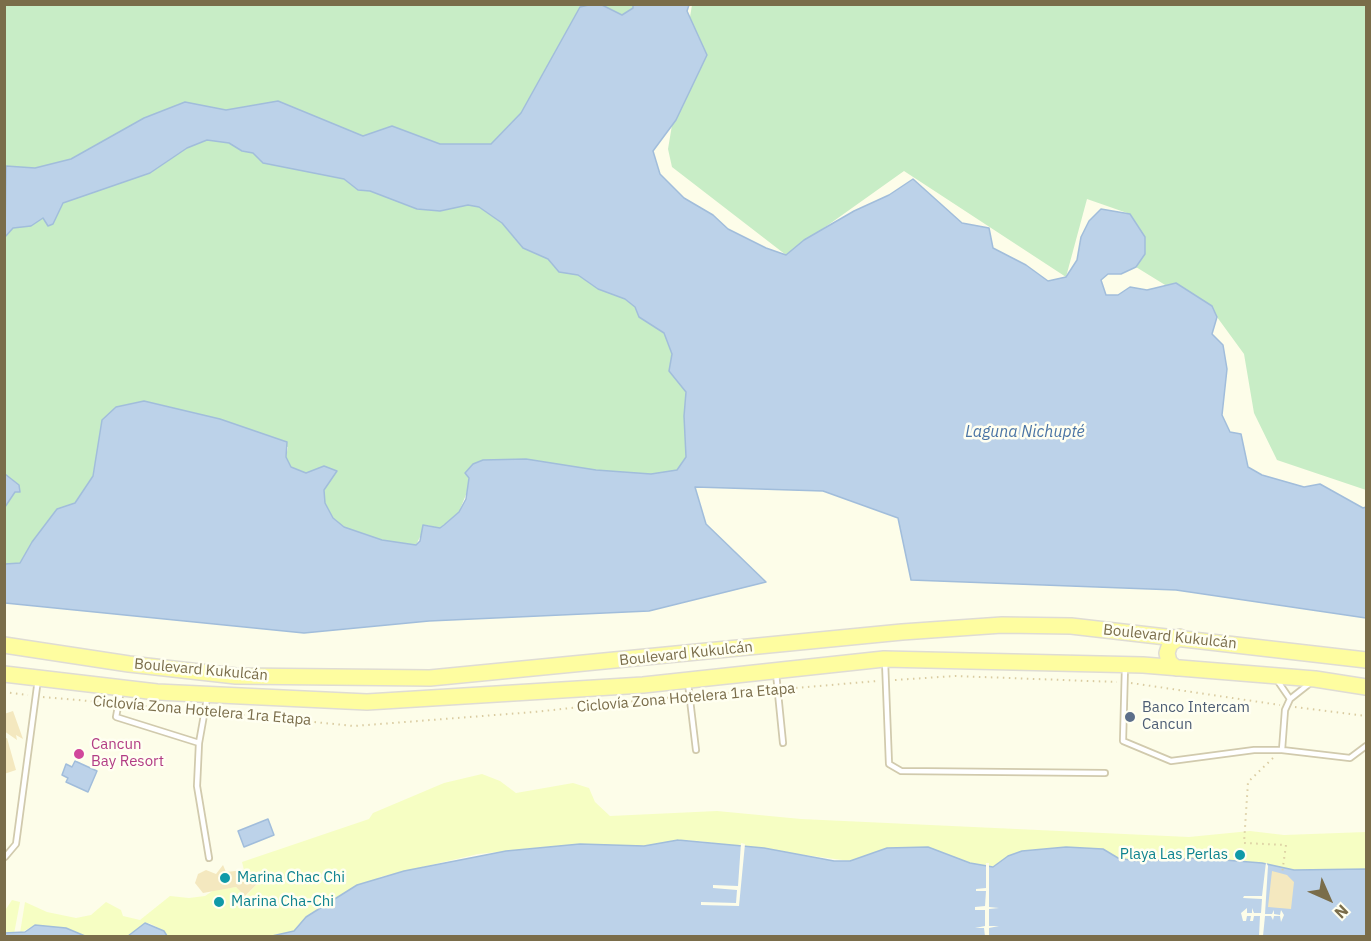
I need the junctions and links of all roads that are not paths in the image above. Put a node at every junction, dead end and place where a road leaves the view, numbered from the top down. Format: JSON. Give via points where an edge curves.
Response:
{"nodes":[{"id":1,"x":1180,"y":637,"type":"junction"},
{"id":2,"x":4,"y":645,"type":"edge"},
{"id":3,"x":884,"y":659,"type":"junction"},
{"id":4,"x":1366,"y":660,"type":"edge"},
{"id":5,"x":1125,"y":664,"type":"junction"},
{"id":6,"x":1176,"y":668,"type":"junction"},
{"id":7,"x":776,"y":671,"type":"junction"},
{"id":8,"x":4,"y":674,"type":"edge"},
{"id":9,"x":1274,"y":676,"type":"junction"},
{"id":10,"x":38,"y":678,"type":"junction"},
{"id":11,"x":1314,"y":679,"type":"junction"},
{"id":12,"x":1366,"y":687,"type":"edge"},
{"id":13,"x":688,"y":688,"type":"junction"},
{"id":14,"x":120,"y":696,"type":"junction"},
{"id":15,"x":207,"y":696,"type":"junction"},
{"id":16,"x":1290,"y":699,"type":"junction"},
{"id":17,"x":199,"y":743,"type":"junction"},
{"id":18,"x":783,"y":743,"type":"dead end"},
{"id":19,"x":1366,"y":747,"type":"edge"},
{"id":20,"x":696,"y":750,"type":"dead end"},
{"id":21,"x":1282,"y":750,"type":"junction"},
{"id":22,"x":1106,"y":773,"type":"dead end"},
{"id":23,"x":5,"y":857,"type":"edge"},
{"id":24,"x":209,"y":858,"type":"dead end"}],
"edges":[{"from":1,"to":2,"type":"main road","name":"Boulevard Kukulcán","via":[[1071,626],[1002,625],[418,678],[236,676]]},
{"from":1,"to":4,"type":"main road","name":"Boulevard Kukulcán"},
{"from":1,"to":6,"type":"main road","via":[[1170,644],[1167,653]]},
{"from":3,"to":5,"type":"main road","name":"Boulevard Kukulcán"},
{"from":3,"to":7,"type":"main road","name":"Boulevard Kukulcán"},
{"from":3,"to":22,"type":"lane","via":[[889,764],[901,771]]},
{"from":5,"to":6,"type":"main road","name":"Boulevard Kukulcán"},
{"from":5,"to":21,"type":"lane","via":[[1123,741],[1171,761]]},
{"from":6,"to":9,"type":"main road","name":"Boulevard Kukulcán"},
{"from":7,"to":13,"type":"main road","name":"Boulevard Kukulcán"},
{"from":7,"to":18,"type":"lane"},
{"from":8,"to":10,"type":"main road","name":"Boulevard Kukulcán"},
{"from":9,"to":11,"type":"main road","name":"Boulevard Kukulcán"},
{"from":9,"to":16,"type":"lane"},
{"from":10,"to":14,"type":"main road","name":"Boulevard Kukulcán"},
{"from":10,"to":23,"type":"lane","via":[[16,844]]},
{"from":11,"to":12,"type":"main road","name":"Boulevard Kukulcán"},
{"from":11,"to":16,"type":"lane"},
{"from":13,"to":15,"type":"main road","name":"Boulevard Kukulcán","via":[[367,702]]},
{"from":13,"to":20,"type":"lane"},
{"from":14,"to":15,"type":"main road","name":"Boulevard Kukulcán"},
{"from":14,"to":17,"type":"lane","via":[[116,717]]},
{"from":15,"to":17,"type":"lane"},
{"from":16,"to":21,"type":"lane","via":[[1285,710]]},
{"from":17,"to":24,"type":"lane","via":[[197,786]]},
{"from":19,"to":21,"type":"lane","via":[[1350,758]]}]}
